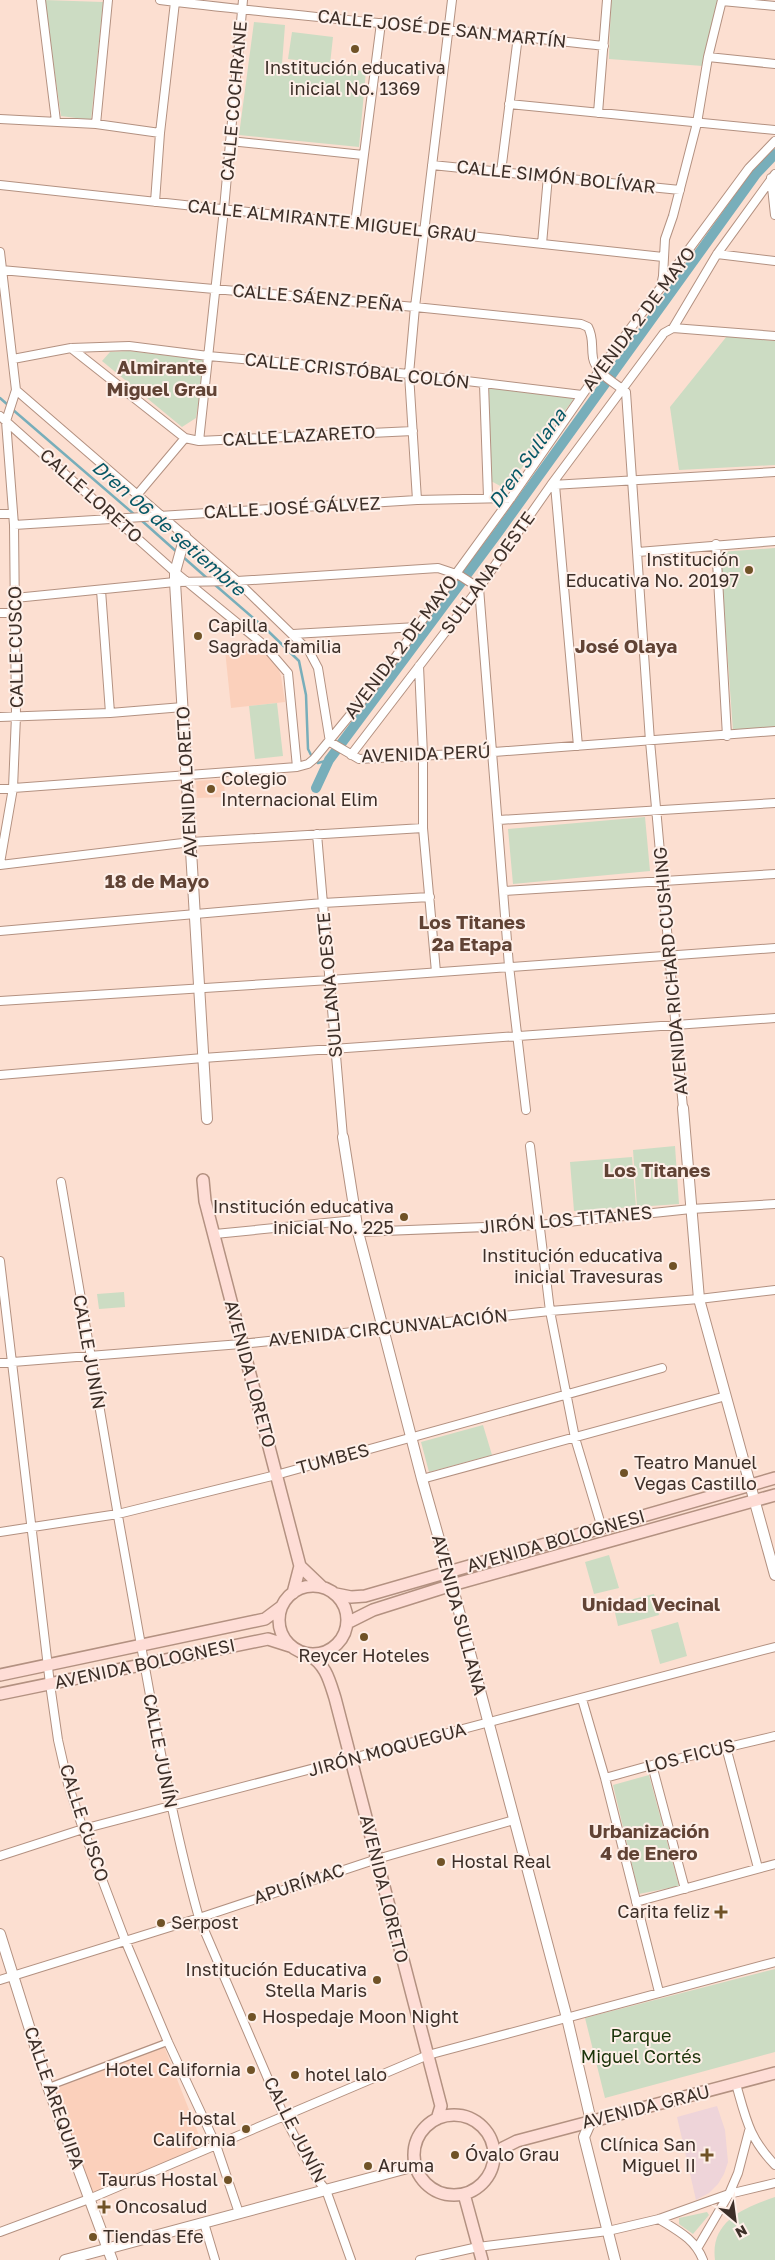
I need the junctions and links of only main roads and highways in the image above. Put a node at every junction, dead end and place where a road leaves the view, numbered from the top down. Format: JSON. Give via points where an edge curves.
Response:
{"nodes":[{"id":1,"x":203,"y":1180,"type":"dead end"},
{"id":2,"x":775,"y":1478,"type":"edge"},
{"id":3,"x":775,"y":1495,"type":"edge"},
{"id":4,"x":300,"y":1566,"type":"junction"},
{"id":5,"x":322,"y":1587,"type":"junction"},
{"id":6,"x":292,"y":1593,"type":"junction"},
{"id":7,"x":336,"y":1594,"type":"junction"},
{"id":8,"x":281,"y":1607,"type":"junction"},
{"id":9,"x":347,"y":1623,"type":"junction"},
{"id":10,"x":290,"y":1646,"type":"junction"},
{"id":11,"x":334,"y":1647,"type":"junction"},
{"id":12,"x":308,"y":1654,"type":"junction"},
{"id":13,"x":327,"y":1672,"type":"junction"},
{"id":14,"x":0,"y":1675,"type":"edge"},
{"id":15,"x":0,"y":1694,"type":"edge"},
{"id":16,"x":775,"y":2073,"type":"edge"},
{"id":17,"x":441,"y":2106,"type":"junction"},
{"id":18,"x":453,"y":2115,"type":"junction"},
{"id":19,"x":437,"y":2119,"type":"junction"},
{"id":20,"x":490,"y":2138,"type":"junction"},
{"id":21,"x":517,"y":2141,"type":"junction"},
{"id":22,"x":494,"y":2156,"type":"junction"},
{"id":23,"x":464,"y":2194,"type":"junction"},
{"id":24,"x":482,"y":2260,"type":"edge"}],
"edges":[{"from":1,"to":4,"type":"main road","name":"AVENIDA LORETO","via":[[205,1201]]},
{"from":2,"to":7,"type":"main road","name":"AVENIDA BOLOGNESI","via":[[365,1596],[351,1598]]},
{"from":3,"to":9,"type":"main road","name":"AVENIDA BOLOGNESI","via":[[452,1585],[373,1610]]},
{"from":4,"to":5,"type":"main road"},
{"from":4,"to":6,"type":"main road"},
{"from":5,"to":6,"type":"main road","via":[[306,1586]]},
{"from":5,"to":7,"type":"main road"},
{"from":6,"to":8,"type":"main road"},
{"from":7,"to":9,"type":"main road","via":[[345,1607]]},
{"from":8,"to":10,"type":"main road","via":[[280,1627]]},
{"from":8,"to":14,"type":"main road","name":"AVENIDA BOLOGNESI","via":[[265,1618]]},
{"from":9,"to":11,"type":"main road"},
{"from":10,"to":12,"type":"main road"},
{"from":10,"to":15,"type":"main road","name":"AVENIDA BOLOGNESI","via":[[268,1639]]},
{"from":11,"to":12,"type":"main road","via":[[326,1652]]},
{"from":11,"to":13,"type":"main road","via":[[328,1659]]},
{"from":12,"to":13,"type":"main road"},
{"from":13,"to":17,"type":"main road","name":"AVENIDA LORETO"},
{"from":16,"to":21,"type":"main road","name":"AVENIDA GRAU"},
{"from":17,"to":18,"type":"main road"},
{"from":17,"to":19,"type":"main road"},
{"from":18,"to":19,"type":"main road"},
{"from":18,"to":20,"type":"main road","via":[[470,2119]]},
{"from":19,"to":23,"type":"main road","via":[[428,2125],[415,2143],[415,2166],[420,2177],[434,2190],[451,2195]]},
{"from":20,"to":21,"type":"main road","name":"AVENIDA GRAU"},
{"from":20,"to":22,"type":"main road"},
{"from":21,"to":22,"type":"main road","name":"AVENIDA GRAU"},
{"from":22,"to":23,"type":"main road","via":[[485,2180]]},
{"from":23,"to":24,"type":"main road"}]}
